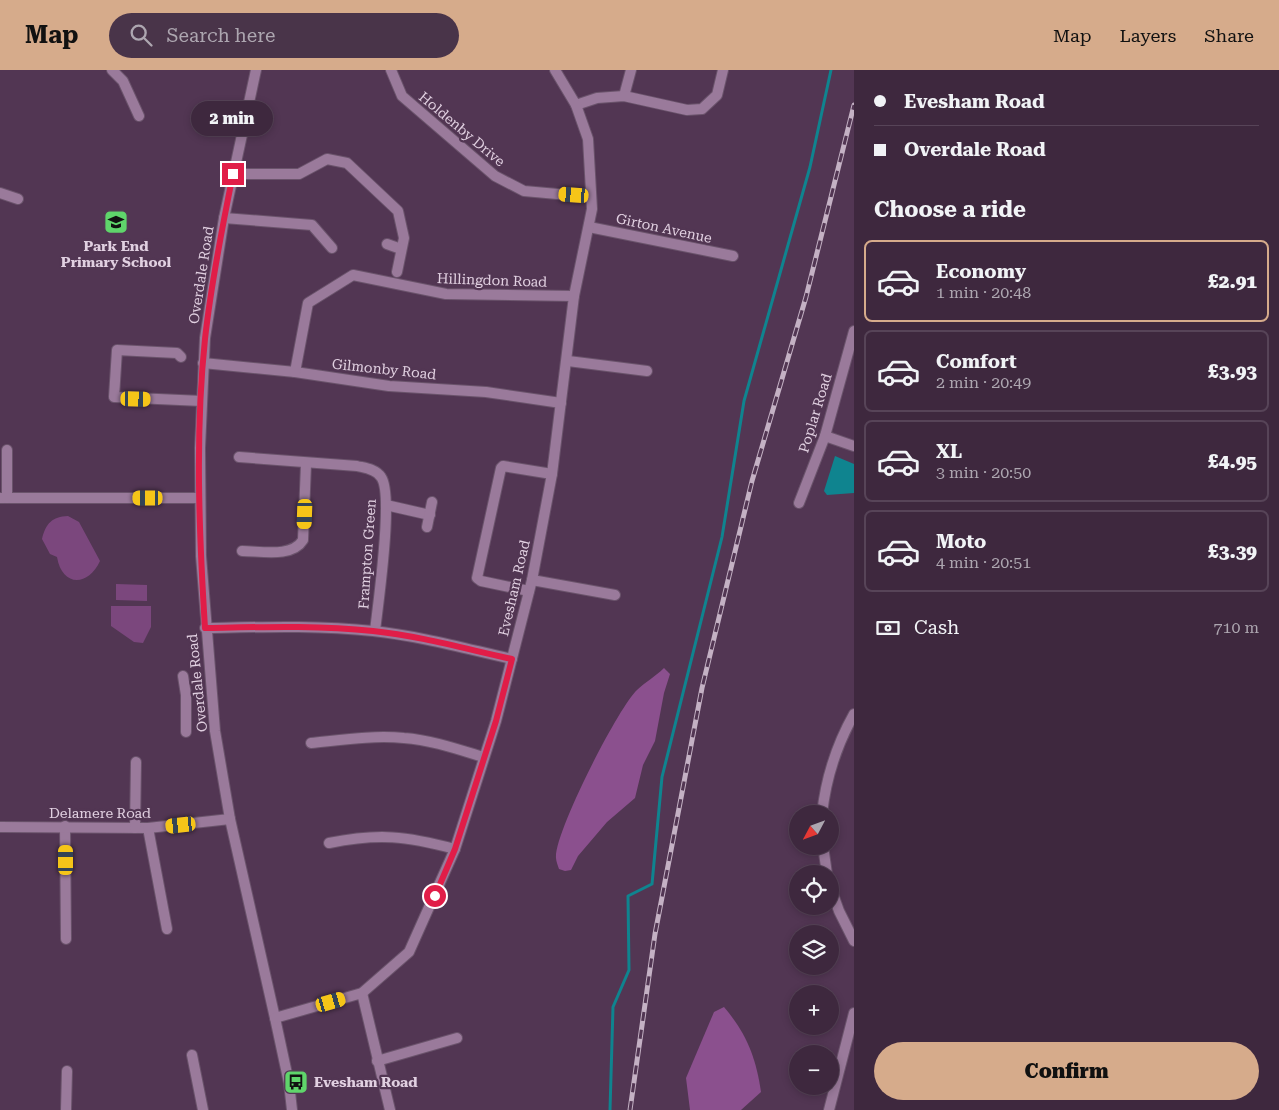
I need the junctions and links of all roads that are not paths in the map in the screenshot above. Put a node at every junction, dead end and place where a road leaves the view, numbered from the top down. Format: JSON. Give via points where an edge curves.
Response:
{"nodes":[{"id":1,"x":112,"y":70,"type":"edge"},
{"id":2,"x":256,"y":70,"type":"edge"},
{"id":3,"x":391,"y":70,"type":"edge"},
{"id":4,"x":556,"y":70,"type":"edge"},
{"id":5,"x":631,"y":70,"type":"edge"},
{"id":6,"x":723,"y":70,"type":"edge"},
{"id":7,"x":624,"y":96,"type":"junction"},
{"id":8,"x":576,"y":106,"type":"junction"},
{"id":9,"x":139,"y":116,"type":"dead end"},
{"id":10,"x":233,"y":174,"type":"junction"},
{"id":11,"x":0,"y":193,"type":"edge"},
{"id":12,"x":591,"y":197,"type":"junction"},
{"id":13,"x":18,"y":199,"type":"dead end"},
{"id":14,"x":224,"y":218,"type":"junction"},
{"id":15,"x":589,"y":227,"type":"junction"},
{"id":16,"x":387,"y":244,"type":"dead end"},
{"id":17,"x":332,"y":248,"type":"dead end"},
{"id":18,"x":402,"y":249,"type":"junction"},
{"id":19,"x":733,"y":256,"type":"dead end"},
{"id":20,"x":397,"y":272,"type":"dead end"},
{"id":21,"x":574,"y":296,"type":"junction"},
{"id":22,"x":854,"y":331,"type":"edge"},
{"id":23,"x":182,"y":357,"type":"dead end"},
{"id":24,"x":568,"y":361,"type":"junction"},
{"id":25,"x":203,"y":363,"type":"junction"},
{"id":26,"x":647,"y":371,"type":"dead end"},
{"id":27,"x":295,"y":372,"type":"junction"},
{"id":28,"x":202,"y":401,"type":"junction"},
{"id":29,"x":561,"y":403,"type":"junction"},
{"id":30,"x":824,"y":436,"type":"junction"},
{"id":31,"x":854,"y":446,"type":"edge"},
{"id":32,"x":7,"y":450,"type":"dead end"},
{"id":33,"x":239,"y":456,"type":"dead end"},
{"id":34,"x":306,"y":464,"type":"junction"},
{"id":35,"x":552,"y":474,"type":"junction"},
{"id":36,"x":3,"y":498,"type":"edge"},
{"id":37,"x":200,"y":498,"type":"junction"},
{"id":38,"x":432,"y":502,"type":"dead end"},
{"id":39,"x":799,"y":503,"type":"dead end"},
{"id":40,"x":386,"y":505,"type":"junction"},
{"id":41,"x":430,"y":515,"type":"junction"},
{"id":42,"x":428,"y":528,"type":"dead end"},
{"id":43,"x":242,"y":551,"type":"dead end"},
{"id":44,"x":532,"y":580,"type":"junction"},
{"id":45,"x":529,"y":591,"type":"junction"},
{"id":46,"x":615,"y":595,"type":"dead end"},
{"id":47,"x":205,"y":628,"type":"junction"},
{"id":48,"x":375,"y":631,"type":"junction"},
{"id":49,"x":512,"y":659,"type":"junction"},
{"id":50,"x":183,"y":676,"type":"dead end"},
{"id":51,"x":854,"y":714,"type":"edge"},
{"id":52,"x":186,"y":732,"type":"dead end"},
{"id":53,"x":311,"y":742,"type":"dead end"},
{"id":54,"x":483,"y":757,"type":"junction"},
{"id":55,"x":136,"y":762,"type":"dead end"},
{"id":56,"x":823,"y":805,"type":"edge"},
{"id":57,"x":230,"y":819,"type":"junction"},
{"id":58,"x":65,"y":826,"type":"junction"},
{"id":59,"x":0,"y":827,"type":"edge"},
{"id":60,"x":135,"y":828,"type":"junction"},
{"id":61,"x":148,"y":828,"type":"junction"},
{"id":62,"x":329,"y":843,"type":"dead end"},
{"id":63,"x":455,"y":849,"type":"junction"},
{"id":64,"x":839,"y":905,"type":"edge"},
{"id":65,"x":167,"y":929,"type":"dead end"},
{"id":66,"x":851,"y":930,"type":"edge"},
{"id":67,"x":66,"y":938,"type":"dead end"},
{"id":68,"x":854,"y":941,"type":"edge"},
{"id":69,"x":362,"y":993,"type":"junction"},
{"id":70,"x":854,"y":1013,"type":"edge"},
{"id":71,"x":275,"y":1018,"type":"junction"},
{"id":72,"x":457,"y":1038,"type":"dead end"},
{"id":73,"x":192,"y":1055,"type":"dead end"},
{"id":74,"x":377,"y":1061,"type":"junction"},
{"id":75,"x":67,"y":1071,"type":"dead end"},
{"id":76,"x":66,"y":1110,"type":"edge"},
{"id":77,"x":203,"y":1110,"type":"edge"},
{"id":78,"x":292,"y":1110,"type":"edge"},
{"id":79,"x":390,"y":1110,"type":"edge"},
{"id":80,"x":829,"y":1110,"type":"edge"}],
"edges":[{"from":1,"to":9,"type":"street","via":[[123,81]]},
{"from":2,"to":10,"type":"street","name":"Overdale Road"},
{"from":3,"to":12,"type":"street","name":"Holdenby Drive","via":[[402,96],[495,176],[524,192]]},
{"from":4,"to":8,"type":"street","name":"Evesham Road"},
{"from":5,"to":7,"type":"street"},
{"from":6,"to":7,"type":"street","via":[[717,95],[702,110],[687,110]]},
{"from":7,"to":8,"type":"street","via":[[597,98]]},
{"from":8,"to":12,"type":"street","name":"Evesham Road","via":[[588,139]]},
{"from":10,"to":14,"type":"street","name":"Overdale Road"},
{"from":10,"to":18,"type":"street","via":[[299,174],[327,159],[347,163],[398,211],[404,238]]},
{"from":11,"to":13,"type":"street"},
{"from":12,"to":15,"type":"street","name":"Evesham Road"},
{"from":14,"to":17,"type":"street","via":[[312,226]]},
{"from":14,"to":25,"type":"street","name":"Overdale Road"},
{"from":15,"to":19,"type":"street","name":"Girton Avenue"},
{"from":15,"to":21,"type":"street","name":"Evesham Road"},
{"from":16,"to":18,"type":"street"},
{"from":18,"to":20,"type":"street"},
{"from":21,"to":24,"type":"street","name":"Evesham Road"},
{"from":21,"to":27,"type":"street","name":"Hillingdon Road","via":[[446,294],[353,275],[308,303]]},
{"from":22,"to":30,"type":"street","name":"Poplar Road"},
{"from":23,"to":28,"type":"street","via":[[178,353],[117,350],[114,397]]},
{"from":24,"to":26,"type":"street"},
{"from":24,"to":29,"type":"street","name":"Evesham Road"},
{"from":25,"to":27,"type":"street","name":"Gilmonby Road"},
{"from":25,"to":28,"type":"street","name":"Overdale Road"},
{"from":27,"to":29,"type":"street","name":"Gilmonby Road","via":[[389,386],[486,392]]},
{"from":28,"to":37,"type":"street","name":"Overdale Road"},
{"from":29,"to":35,"type":"street","name":"Evesham Road"},
{"from":30,"to":31,"type":"street"},
{"from":30,"to":39,"type":"street","name":"Poplar Road"},
{"from":32,"to":36,"type":"street"},
{"from":33,"to":34,"type":"street","name":"Frampton Green"},
{"from":34,"to":40,"type":"street","name":"Frampton Green","via":[[357,466],[375,471],[385,484]]},
{"from":34,"to":43,"type":"street","via":[[303,540],[299,547],[291,551]]},
{"from":35,"to":44,"type":"street","name":"Evesham Road"},
{"from":35,"to":45,"type":"street","via":[[500,468],[478,578]]},
{"from":36,"to":37,"type":"street"},
{"from":37,"to":47,"type":"street","name":"Overdale Road"},
{"from":38,"to":41,"type":"street"},
{"from":40,"to":41,"type":"street"},
{"from":40,"to":48,"type":"street","name":"Frampton Green"},
{"from":41,"to":42,"type":"street"},
{"from":44,"to":45,"type":"street","name":"Evesham Road"},
{"from":44,"to":46,"type":"street"},
{"from":45,"to":49,"type":"street","name":"Evesham Road"},
{"from":47,"to":48,"type":"street","via":[[306,627]]},
{"from":47,"to":57,"type":"street","name":"Overdale Road","via":[[215,731]]},
{"from":48,"to":49,"type":"street","via":[[432,640]]},
{"from":49,"to":54,"type":"street","name":"Evesham Road"},
{"from":50,"to":52,"type":"street"},
{"from":51,"to":56,"type":"street","via":[[832,762]]},
{"from":53,"to":54,"type":"street","via":[[368,737],[404,738]]},
{"from":54,"to":63,"type":"street","name":"Evesham Road"},
{"from":55,"to":60,"type":"street"},
{"from":57,"to":61,"type":"street","name":"Delamere Road"},
{"from":57,"to":71,"type":"street","name":"Overdale Road"},
{"from":58,"to":59,"type":"street","name":"Delamere Road"},
{"from":58,"to":60,"type":"street","name":"Delamere Road"},
{"from":58,"to":67,"type":"street"},
{"from":60,"to":61,"type":"street","name":"Delamere Road"},
{"from":61,"to":65,"type":"street"},
{"from":62,"to":63,"type":"street","via":[[387,836],[415,838]]},
{"from":63,"to":69,"type":"street","name":"Evesham Road","via":[[409,952]]},
{"from":64,"to":66,"type":"street"},
{"from":66,"to":68,"type":"street"},
{"from":69,"to":71,"type":"street","name":"Evesham Road"},
{"from":69,"to":74,"type":"street"},
{"from":70,"to":80,"type":"street"},
{"from":71,"to":78,"type":"street","name":"Overdale Road"},
{"from":72,"to":74,"type":"street"},
{"from":73,"to":77,"type":"street"},
{"from":74,"to":79,"type":"street"},
{"from":75,"to":76,"type":"street"}]}
